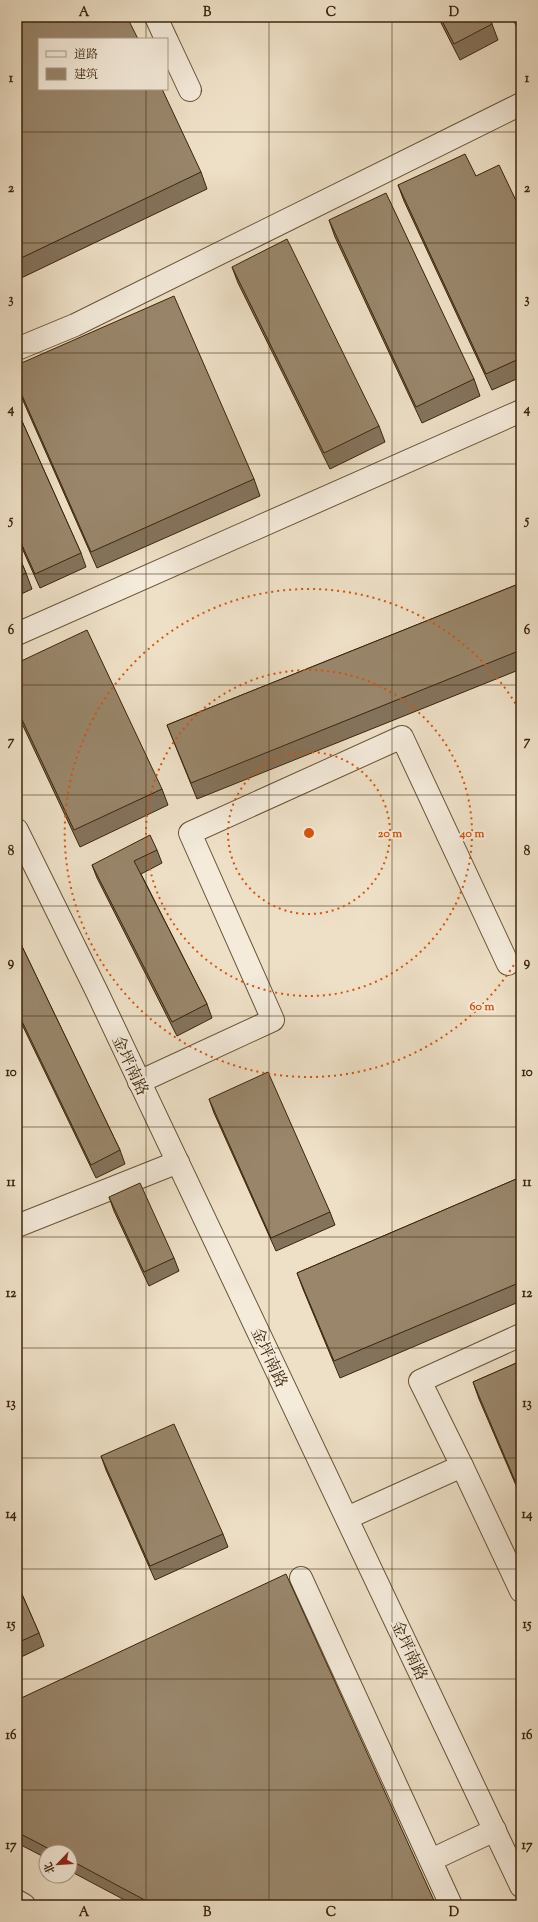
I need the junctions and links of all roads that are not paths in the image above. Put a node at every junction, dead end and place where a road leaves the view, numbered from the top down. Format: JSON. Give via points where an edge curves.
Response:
{"nodes":[{"id":1,"x":156,"y":17,"type":"edge"},
{"id":2,"x":165,"y":38,"type":"edge"},
{"id":3,"x":168,"y":44,"type":"edge"},
{"id":4,"x":190,"y":90,"type":"dead end"},
{"id":5,"x":521,"y":104,"type":"edge"},
{"id":6,"x":17,"y":349,"type":"edge"},
{"id":7,"x":521,"y":411,"type":"edge"},
{"id":8,"x":17,"y":634,"type":"edge"},
{"id":9,"x":17,"y":830,"type":"edge"},
{"id":10,"x":508,"y":964,"type":"dead end"},
{"id":11,"x":139,"y":1082,"type":"junction"},
{"id":12,"x":178,"y":1162,"type":"junction"},
{"id":13,"x":17,"y":1226,"type":"edge"},
{"id":14,"x":521,"y":1335,"type":"edge"},
{"id":15,"x":462,"y":1466,"type":"junction"},
{"id":16,"x":347,"y":1518,"type":"junction"},
{"id":17,"x":301,"y":1578,"type":"dead end"},
{"id":18,"x":521,"y":1591,"type":"edge"},
{"id":19,"x":495,"y":1830,"type":"junction"},
{"id":20,"x":431,"y":1860,"type":"junction"},
{"id":21,"x":521,"y":1886,"type":"edge"},
{"id":22,"x":17,"y":1901,"type":"edge"},
{"id":23,"x":24,"y":1905,"type":"edge"},
{"id":24,"x":451,"y":1905,"type":"edge"}],
"edges":[{"from":1,"to":2,"type":"street"},
{"from":3,"to":4,"type":"street"},
{"from":5,"to":6,"type":"street","via":[[75,325]]},
{"from":7,"to":8,"type":"street"},
{"from":9,"to":11,"type":"street","name":"金坪南路"},
{"from":10,"to":11,"type":"street","via":[[402,737],[190,833],[273,1020]]},
{"from":11,"to":12,"type":"street","name":"金坪南路"},
{"from":12,"to":13,"type":"street"},
{"from":12,"to":16,"type":"street","name":"金坪南路"},
{"from":14,"to":15,"type":"street","via":[[420,1381]]},
{"from":15,"to":16,"type":"street"},
{"from":15,"to":18,"type":"street"},
{"from":16,"to":19,"type":"street","name":"金坪南路"},
{"from":17,"to":20,"type":"street"},
{"from":19,"to":20,"type":"street"},
{"from":19,"to":21,"type":"street","name":"金坪南路"},
{"from":20,"to":24,"type":"street"},
{"from":22,"to":23,"type":"street"}]}
